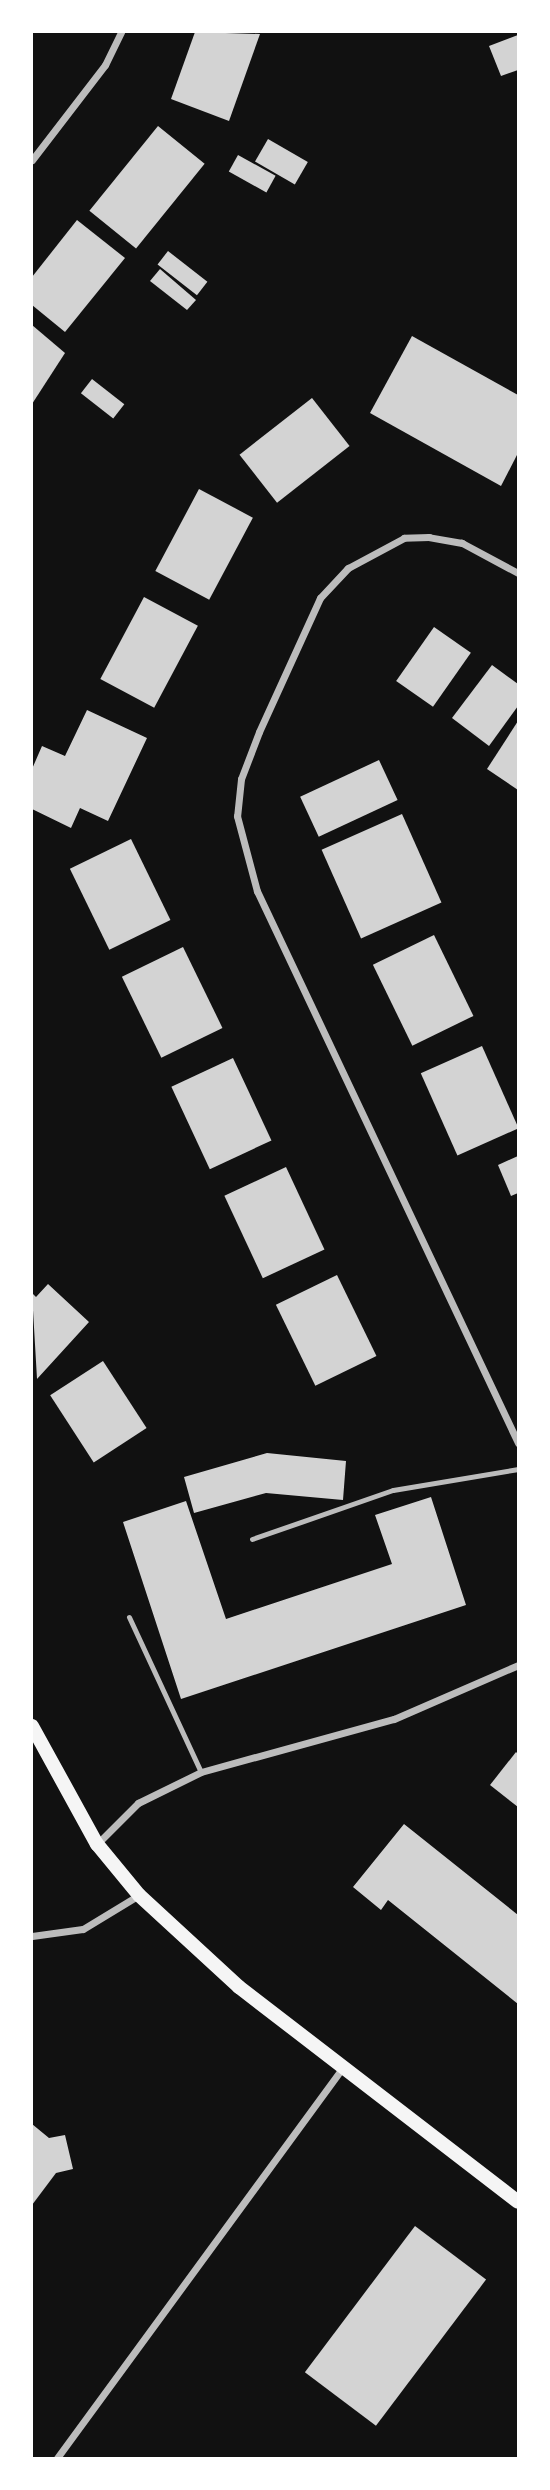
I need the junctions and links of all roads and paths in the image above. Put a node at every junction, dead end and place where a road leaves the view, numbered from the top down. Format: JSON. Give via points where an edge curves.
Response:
{"nodes":[{"id":1,"x":121,"y":32,"type":"edge"},
{"id":2,"x":32,"y":160,"type":"edge"},
{"id":3,"x":519,"y":573,"type":"edge"},
{"id":4,"x":519,"y":1443,"type":"edge"},
{"id":5,"x":519,"y":1469,"type":"edge"},
{"id":6,"x":252,"y":1539,"type":"dead end"},
{"id":7,"x":129,"y":1617,"type":"dead end"},
{"id":8,"x":519,"y":1665,"type":"edge"},
{"id":9,"x":32,"y":1727,"type":"edge"},
{"id":10,"x":201,"y":1772,"type":"junction"},
{"id":11,"x":97,"y":1844,"type":"junction"},
{"id":12,"x":139,"y":1895,"type":"junction"},
{"id":13,"x":32,"y":1936,"type":"edge"},
{"id":14,"x":342,"y":2069,"type":"junction"},
{"id":15,"x":519,"y":2202,"type":"edge"},
{"id":16,"x":57,"y":2459,"type":"edge"}],
"edges":[{"from":1,"to":2,"type":"street","via":[[105,65]]},
{"from":3,"to":4,"type":"street","via":[[462,543],[429,537],[404,538],[348,568],[320,598],[259,733],[241,779],[237,816],[257,891]]},
{"from":5,"to":6,"type":"lane","via":[[393,1490]]},
{"from":7,"to":10,"type":"lane"},
{"from":8,"to":10,"type":"street","via":[[394,1719]]},
{"from":9,"to":11,"type":"main road","via":[[49,1768]]},
{"from":10,"to":11,"type":"street","via":[[138,1803]]},
{"from":11,"to":12,"type":"main road"},
{"from":12,"to":13,"type":"street","via":[[83,1929]]},
{"from":12,"to":14,"type":"main road"},
{"from":14,"to":15,"type":"main road"},
{"from":14,"to":16,"type":"street"}]}
